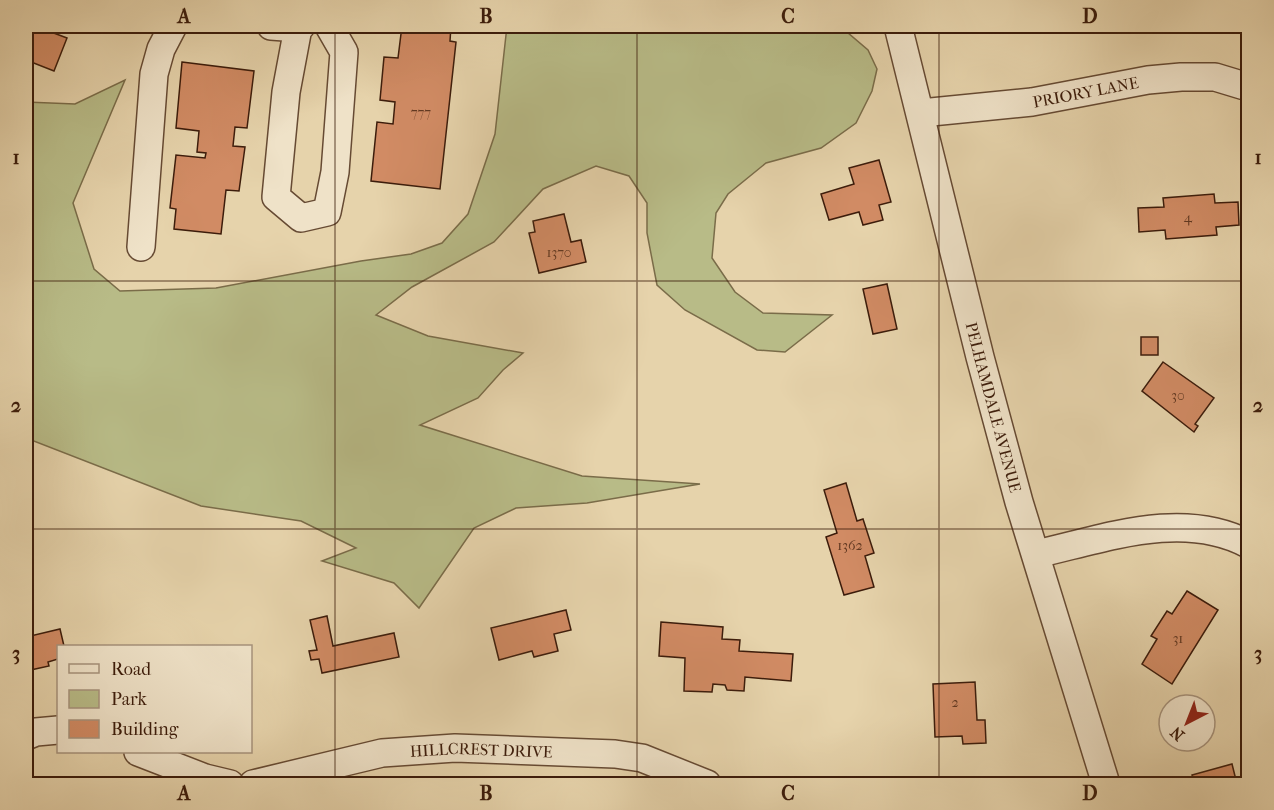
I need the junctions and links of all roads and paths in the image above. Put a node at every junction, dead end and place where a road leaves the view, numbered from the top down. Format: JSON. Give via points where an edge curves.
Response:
{"nodes":[{"id":1,"x":173,"y":26,"type":"edge"},
{"id":2,"x":271,"y":26,"type":"edge"},
{"id":3,"x":329,"y":26,"type":"edge"},
{"id":4,"x":898,"y":26,"type":"edge"},
{"id":5,"x":299,"y":27,"type":"edge"},
{"id":6,"x":1248,"y":87,"type":"edge"},
{"id":7,"x":921,"y":113,"type":"junction"},
{"id":8,"x":141,"y":247,"type":"dead end"},
{"id":9,"x":1248,"y":544,"type":"edge"},
{"id":10,"x":1036,"y":554,"type":"junction"},
{"id":11,"x":57,"y":730,"type":"edge"},
{"id":12,"x":26,"y":736,"type":"edge"},
{"id":13,"x":141,"y":753,"type":"edge"},
{"id":14,"x":230,"y":784,"type":"edge"},
{"id":15,"x":253,"y":784,"type":"edge"},
{"id":16,"x":707,"y":784,"type":"edge"},
{"id":17,"x":1106,"y":784,"type":"edge"}],
"edges":[{"from":1,"to":8,"type":"street","via":[[153,74]]},
{"from":2,"to":5,"type":"street"},
{"from":3,"to":5,"type":"street","via":[[344,52],[335,172],[327,212],[301,218],[276,197],[286,92]]},
{"from":4,"to":7,"type":"street","name":"PELHAMDALE AVENUE"},
{"from":6,"to":7,"type":"street","name":"PRIORY LANE","via":[[1215,77],[1181,77],[1032,102]]},
{"from":7,"to":10,"type":"street","name":"PELHAMDALE AVENUE","via":[[980,357]]},
{"from":9,"to":10,"type":"street","via":[[1231,535],[1191,527],[1150,529]]},
{"from":10,"to":17,"type":"street","name":"PELHAMDALE AVENUE"},
{"from":11,"to":12,"type":"street"},
{"from":13,"to":14,"type":"street"},
{"from":15,"to":16,"type":"street","name":"HILLCREST DRIVE","via":[[382,753],[424,748],[615,754],[642,758]]}]}
